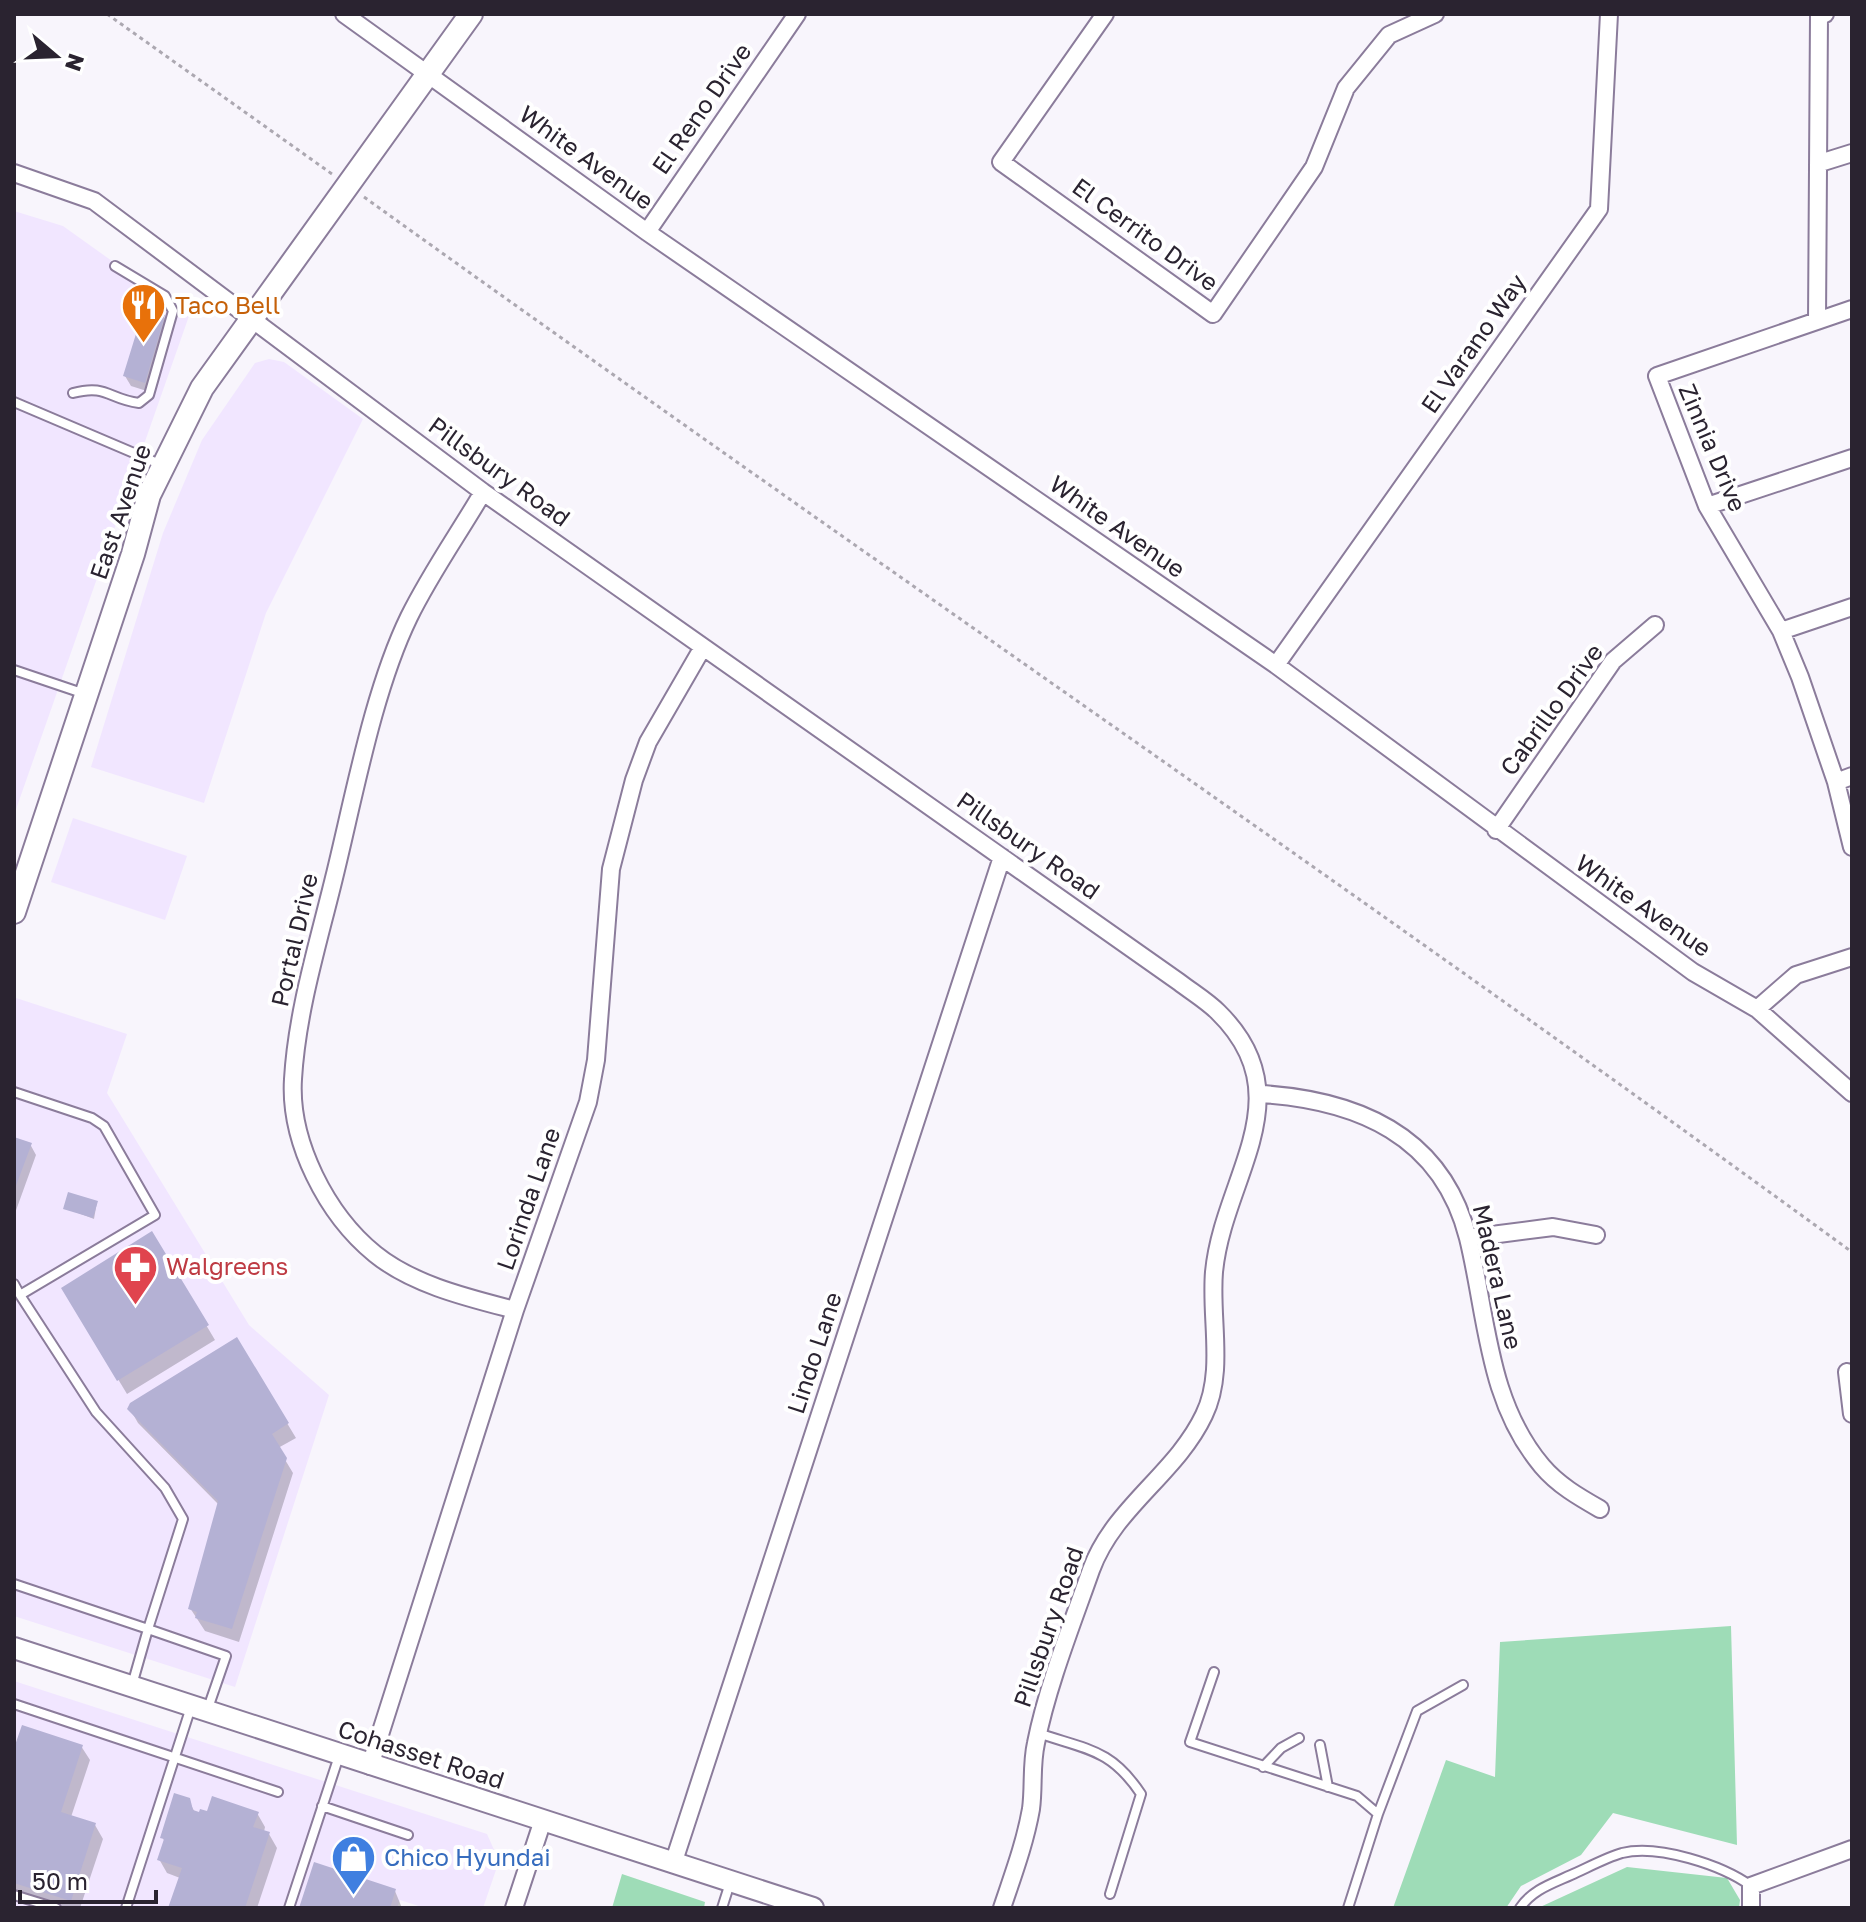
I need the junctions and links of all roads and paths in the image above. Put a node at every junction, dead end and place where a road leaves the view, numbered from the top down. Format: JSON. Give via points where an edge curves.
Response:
{"nodes":[{"id":1,"x":107,"y":14,"type":"edge"},
{"id":2,"x":344,"y":14,"type":"edge"},
{"id":3,"x":471,"y":14,"type":"edge"},
{"id":4,"x":797,"y":14,"type":"edge"},
{"id":5,"x":1105,"y":14,"type":"edge"},
{"id":6,"x":1435,"y":14,"type":"edge"},
{"id":7,"x":1609,"y":14,"type":"edge"},
{"id":8,"x":1825,"y":14,"type":"edge"},
{"id":9,"x":429,"y":73,"type":"junction"},
{"id":10,"x":1852,"y":153,"type":"edge"},
{"id":11,"x":1820,"y":163,"type":"junction"},
{"id":12,"x":14,"y":173,"type":"edge"},
{"id":13,"x":348,"y":185,"type":"junction"},
{"id":14,"x":647,"y":232,"type":"junction"},
{"id":15,"x":115,"y":266,"type":"dead end"},
{"id":16,"x":1852,"y":309,"type":"edge"},
{"id":17,"x":251,"y":316,"type":"junction"},
{"id":18,"x":1817,"y":321,"type":"junction"},
{"id":19,"x":73,"y":393,"type":"dead end"},
{"id":20,"x":14,"y":402,"type":"edge"},
{"id":21,"x":1852,"y":458,"type":"edge"},
{"id":22,"x":162,"y":465,"type":"junction"},
{"id":23,"x":483,"y":492,"type":"junction"},
{"id":24,"x":1707,"y":506,"type":"junction"},
{"id":25,"x":1852,"y":607,"type":"edge"},
{"id":26,"x":1655,"y":625,"type":"dead end"},
{"id":27,"x":1781,"y":631,"type":"junction"},
{"id":28,"x":703,"y":647,"type":"junction"},
{"id":29,"x":1276,"y":665,"type":"junction"},
{"id":30,"x":14,"y":670,"type":"edge"},
{"id":31,"x":85,"y":694,"type":"junction"},
{"id":32,"x":1844,"y":779,"type":"edge"},
{"id":33,"x":1496,"y":830,"type":"junction"},
{"id":34,"x":1852,"y":847,"type":"edge"},
{"id":35,"x":1002,"y":857,"type":"junction"},
{"id":36,"x":14,"y":912,"type":"edge"},
{"id":37,"x":1852,"y":957,"type":"edge"},
{"id":38,"x":1757,"y":1009,"type":"junction"},
{"id":39,"x":14,"y":1092,"type":"edge"},
{"id":40,"x":1852,"y":1093,"type":"edge"},
{"id":41,"x":1261,"y":1094,"type":"junction"},
{"id":42,"x":1596,"y":1235,"type":"dead end"},
{"id":43,"x":1468,"y":1238,"type":"junction"},
{"id":44,"x":1852,"y":1252,"type":"edge"},
{"id":45,"x":14,"y":1284,"type":"edge"},
{"id":46,"x":20,"y":1295,"type":"junction"},
{"id":47,"x":515,"y":1310,"type":"junction"},
{"id":48,"x":1847,"y":1372,"type":"dead end"},
{"id":49,"x":1852,"y":1414,"type":"edge"},
{"id":50,"x":1600,"y":1509,"type":"dead end"},
{"id":51,"x":14,"y":1584,"type":"edge"},
{"id":52,"x":148,"y":1629,"type":"junction"},
{"id":53,"x":14,"y":1648,"type":"edge"},
{"id":54,"x":1214,"y":1672,"type":"dead end"},
{"id":55,"x":1463,"y":1685,"type":"dead end"},
{"id":56,"x":132,"y":1687,"type":"junction"},
{"id":57,"x":14,"y":1704,"type":"edge"},
{"id":58,"x":199,"y":1709,"type":"junction"},
{"id":59,"x":1038,"y":1733,"type":"junction"},
{"id":60,"x":1299,"y":1738,"type":"dead end"},
{"id":61,"x":1320,"y":1745,"type":"dead end"},
{"id":62,"x":339,"y":1756,"type":"junction"},
{"id":63,"x":175,"y":1758,"type":"junction"},
{"id":64,"x":370,"y":1766,"type":"junction"},
{"id":65,"x":1263,"y":1767,"type":"junction"},
{"id":66,"x":1328,"y":1787,"type":"junction"},
{"id":67,"x":278,"y":1792,"type":"dead end"},
{"id":68,"x":322,"y":1806,"type":"junction"},
{"id":69,"x":1378,"y":1814,"type":"junction"},
{"id":70,"x":542,"y":1823,"type":"junction"},
{"id":71,"x":408,"y":1835,"type":"dead end"},
{"id":72,"x":1852,"y":1849,"type":"edge"},
{"id":73,"x":673,"y":1864,"type":"junction"},
{"id":74,"x":730,"y":1882,"type":"junction"},
{"id":75,"x":1751,"y":1886,"type":"junction"},
{"id":76,"x":1110,"y":1894,"type":"dead end"},
{"id":77,"x":14,"y":1895,"type":"edge"},
{"id":78,"x":56,"y":1908,"type":"edge"},
{"id":79,"x":126,"y":1908,"type":"edge"},
{"id":80,"x":289,"y":1908,"type":"edge"},
{"id":81,"x":514,"y":1908,"type":"edge"},
{"id":82,"x":722,"y":1908,"type":"edge"},
{"id":83,"x":813,"y":1908,"type":"edge"},
{"id":84,"x":1002,"y":1908,"type":"edge"},
{"id":85,"x":1348,"y":1908,"type":"edge"},
{"id":86,"x":1520,"y":1908,"type":"edge"},
{"id":87,"x":1751,"y":1908,"type":"edge"}],
"edges":[{"from":1,"to":13,"type":"path"},
{"from":2,"to":9,"type":"street","name":"White Avenue"},
{"from":3,"to":9,"type":"main road","name":"East Avenue"},
{"from":4,"to":14,"type":"street","name":"El Reno Drive"},
{"from":5,"to":6,"type":"street","name":"El Cerrito Drive","via":[[1001,162],[1213,314],[1314,167],[1346,88],[1389,35]]},
{"from":7,"to":29,"type":"street","name":"El Varano Way","via":[[1599,209]]},
{"from":8,"to":11,"type":"street","via":[[1819,16]]},
{"from":9,"to":13,"type":"main road","name":"East Avenue"},
{"from":9,"to":14,"type":"street","name":"White Avenue"},
{"from":10,"to":11,"type":"street"},
{"from":11,"to":18,"type":"street"},
{"from":12,"to":17,"type":"street","name":"Pillsbury Road","via":[[94,201]]},
{"from":13,"to":17,"type":"main road","name":"East Avenue"},
{"from":13,"to":44,"type":"path","via":[[1372,905]]},
{"from":14,"to":29,"type":"street","name":"White Avenue"},
{"from":15,"to":19,"type":"lane","via":[[165,296],[173,311],[149,395],[139,403],[94,388]]},
{"from":16,"to":18,"type":"street"},
{"from":17,"to":22,"type":"main road","name":"East Avenue","via":[[202,388]]},
{"from":17,"to":23,"type":"street","name":"Pillsbury Road"},
{"from":18,"to":24,"type":"street","name":"Zinnia Drive","via":[[1657,376]]},
{"from":20,"to":22,"type":"lane"},
{"from":21,"to":24,"type":"street"},
{"from":22,"to":31,"type":"main road","name":"East Avenue"},
{"from":23,"to":28,"type":"street","name":"Pillsbury Road"},
{"from":23,"to":47,"type":"street","name":"Portal Drive","via":[[396,648],[305,997],[292,1083],[309,1162],[327,1197],[358,1237],[407,1274]]},
{"from":24,"to":27,"type":"street","name":"Zinnia Drive"},
{"from":25,"to":27,"type":"street"},
{"from":26,"to":33,"type":"street","name":"Cabrillo Drive","via":[[1613,661]]},
{"from":27,"to":32,"type":"street","name":"Zinnia Drive"},
{"from":28,"to":35,"type":"street","name":"Pillsbury Road"},
{"from":28,"to":47,"type":"street","name":"Lorinda Lane","via":[[648,742],[620,826],[606,912],[596,1060],[588,1102]]},
{"from":29,"to":33,"type":"street","name":"White Avenue"},
{"from":30,"to":31,"type":"lane"},
{"from":31,"to":36,"type":"main road","name":"East Avenue"},
{"from":32,"to":34,"type":"street","name":"Zinnia Drive"},
{"from":33,"to":38,"type":"street","name":"White Avenue","via":[[1693,972]]},
{"from":35,"to":41,"type":"street","name":"Pillsbury Road","via":[[1218,1012],[1253,1065]]},
{"from":35,"to":73,"type":"street","name":"Lindo Lane"},
{"from":37,"to":38,"type":"street","via":[[1796,975]]},
{"from":38,"to":40,"type":"street","name":"White Avenue"},
{"from":39,"to":46,"type":"lane","via":[[104,1126],[155,1215]]},
{"from":41,"to":43,"type":"street","name":"Madera Lane","via":[[1331,1102],[1391,1128],[1441,1178]]},
{"from":41,"to":59,"type":"street","name":"Pillsbury Road","via":[[1253,1143],[1214,1269],[1216,1365],[1206,1412],[1193,1436],[1103,1542]]},
{"from":42,"to":43,"type":"street","via":[[1553,1227]]},
{"from":43,"to":50,"type":"street","name":"Madera Lane","via":[[1486,1341],[1522,1438],[1569,1492]]},
{"from":45,"to":46,"type":"lane"},
{"from":46,"to":52,"type":"lane","via":[[96,1412],[165,1488],[183,1519]]},
{"from":47,"to":64,"type":"street","name":"Lorinda Lane"},
{"from":48,"to":49,"type":"street"},
{"from":51,"to":52,"type":"lane"},
{"from":52,"to":56,"type":"lane"},
{"from":52,"to":58,"type":"lane","via":[[226,1656]]},
{"from":53,"to":56,"type":"street","name":"Cohasset Road"},
{"from":54,"to":65,"type":"lane","via":[[1190,1742]]},
{"from":55,"to":69,"type":"lane","via":[[1417,1711]]},
{"from":56,"to":58,"type":"street","name":"Cohasset Road"},
{"from":57,"to":63,"type":"lane"},
{"from":58,"to":62,"type":"street","name":"Cohasset Road"},
{"from":58,"to":63,"type":"lane"},
{"from":59,"to":76,"type":"lane","via":[[1110,1758],[1141,1794]]},
{"from":59,"to":84,"type":"street","name":"Pillsbury Road","via":[[1027,1830]]},
{"from":60,"to":65,"type":"lane"},
{"from":61,"to":66,"type":"lane"},
{"from":62,"to":64,"type":"street","name":"Cohasset Road"},
{"from":62,"to":68,"type":"lane"},
{"from":63,"to":67,"type":"lane"},
{"from":63,"to":79,"type":"lane"},
{"from":64,"to":70,"type":"street","name":"Cohasset Road"},
{"from":65,"to":66,"type":"lane"},
{"from":66,"to":69,"type":"lane","via":[[1357,1796]]},
{"from":68,"to":71,"type":"lane"},
{"from":68,"to":80,"type":"lane"},
{"from":69,"to":85,"type":"lane"},
{"from":70,"to":73,"type":"street","name":"Cohasset Road"},
{"from":70,"to":81,"type":"street"},
{"from":72,"to":75,"type":"street"},
{"from":73,"to":74,"type":"street","name":"Cohasset Road"},
{"from":74,"to":82,"type":"lane"},
{"from":74,"to":83,"type":"street","name":"Cohasset Road"},
{"from":75,"to":86,"type":"lane","via":[[1712,1866],[1666,1855],[1621,1853],[1528,1896]]},
{"from":75,"to":87,"type":"street"},
{"from":77,"to":78,"type":"lane"}]}
